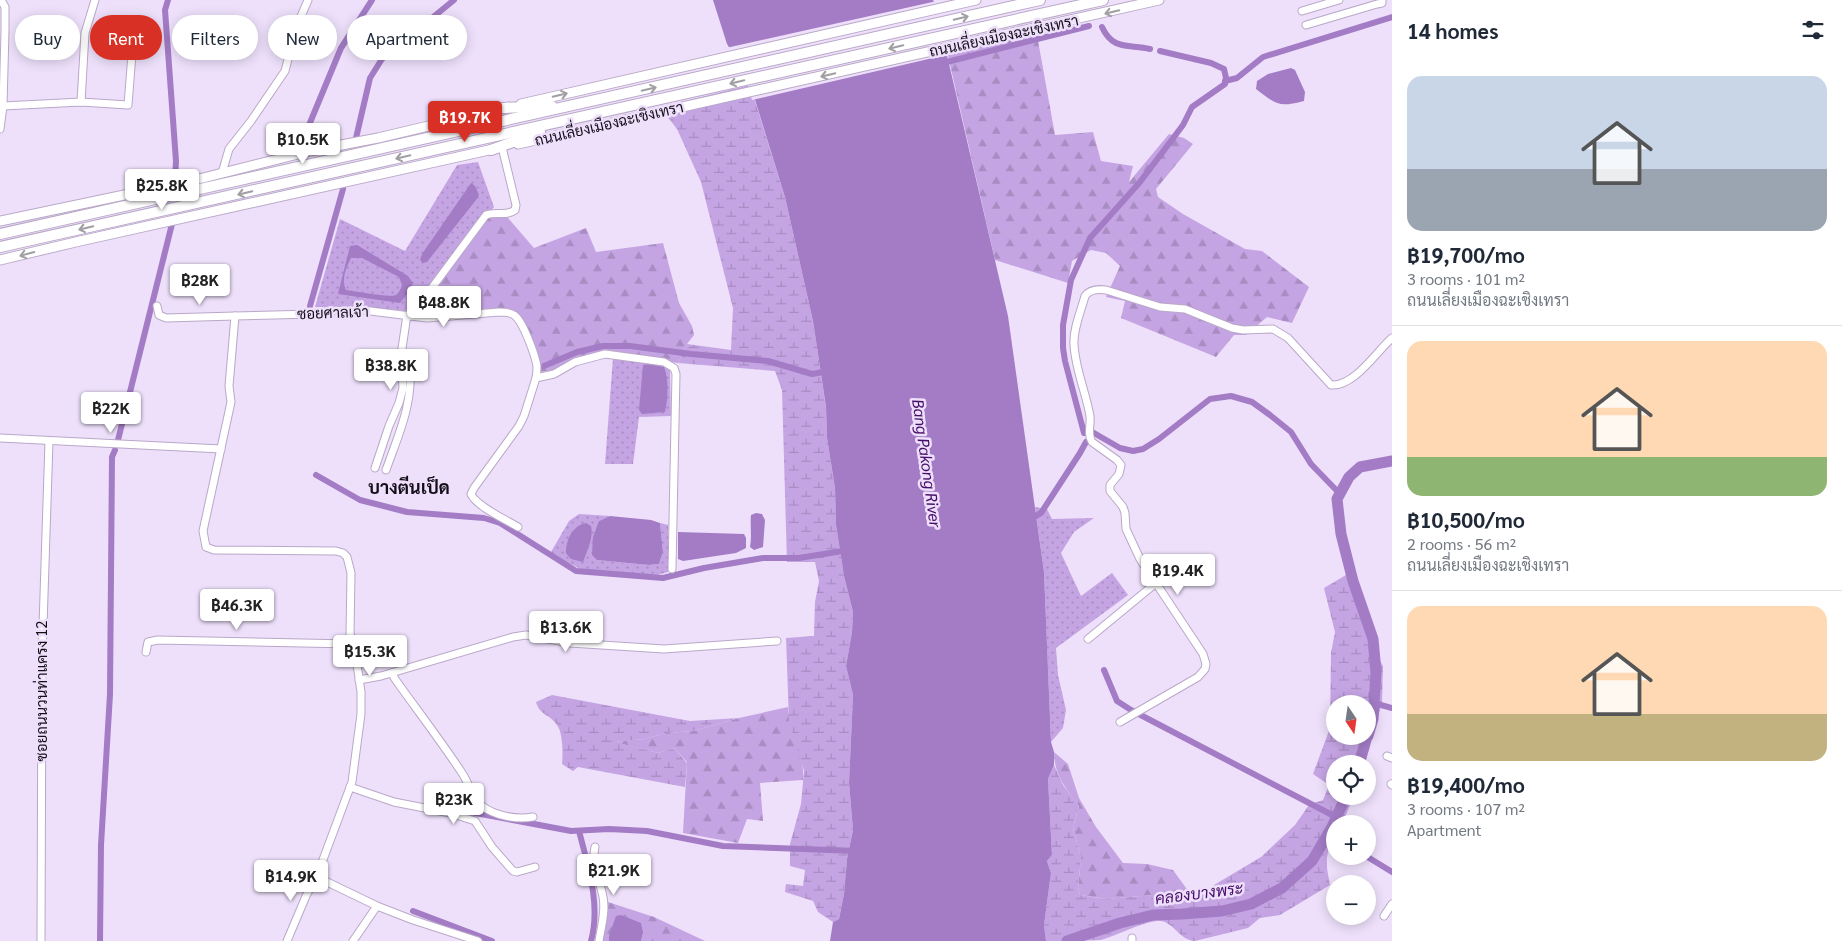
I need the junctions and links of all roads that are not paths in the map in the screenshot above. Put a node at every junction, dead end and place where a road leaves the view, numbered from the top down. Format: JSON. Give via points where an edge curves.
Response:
{"nodes":[{"id":1,"x":1,"y":0,"type":"edge"},
{"id":2,"x":95,"y":0,"type":"edge"},
{"id":3,"x":308,"y":0,"type":"edge"},
{"id":4,"x":976,"y":0,"type":"edge"},
{"id":5,"x":1040,"y":0,"type":"edge"},
{"id":6,"x":1103,"y":0,"type":"edge"},
{"id":7,"x":1159,"y":0,"type":"edge"},
{"id":8,"x":1339,"y":0,"type":"edge"},
{"id":9,"x":1382,"y":0,"type":"edge"},
{"id":10,"x":1302,"y":11,"type":"dead end"},
{"id":11,"x":1306,"y":25,"type":"dead end"},
{"id":12,"x":132,"y":60,"type":"edge"},
{"id":13,"x":81,"y":102,"type":"junction"},
{"id":14,"x":581,"y":104,"type":"junction"},
{"id":15,"x":3,"y":106,"type":"junction"},
{"id":16,"x":503,"y":108,"type":"junction"},
{"id":17,"x":584,"y":117,"type":"junction"},
{"id":18,"x":0,"y":129,"type":"edge"},
{"id":19,"x":502,"y":147,"type":"junction"},
{"id":20,"x":491,"y":150,"type":"junction"},
{"id":21,"x":222,"y":173,"type":"junction"},
{"id":22,"x":0,"y":221,"type":"edge"},
{"id":23,"x":0,"y":234,"type":"edge"},
{"id":24,"x":0,"y":247,"type":"edge"},
{"id":25,"x":0,"y":260,"type":"edge"},
{"id":26,"x":157,"y":306,"type":"dead end"},
{"id":27,"x":235,"y":316,"type":"junction"},
{"id":28,"x":409,"y":316,"type":"junction"},
{"id":29,"x":1392,"y":338,"type":"edge"},
{"id":30,"x":401,"y":358,"type":"junction"},
{"id":31,"x":536,"y":378,"type":"junction"},
{"id":32,"x":0,"y":438,"type":"edge"},
{"id":33,"x":49,"y":440,"type":"junction"},
{"id":34,"x":221,"y":449,"type":"junction"},
{"id":35,"x":375,"y":468,"type":"dead end"},
{"id":36,"x":386,"y":470,"type":"dead end"},
{"id":37,"x":518,"y":527,"type":"dead end"},
{"id":38,"x":672,"y":569,"type":"dead end"},
{"id":39,"x":1156,"y":583,"type":"junction"},
{"id":40,"x":1088,"y":639,"type":"dead end"},
{"id":41,"x":777,"y":641,"type":"dead end"},
{"id":42,"x":352,"y":644,"type":"junction"},
{"id":43,"x":146,"y":652,"type":"dead end"},
{"id":44,"x":392,"y":672,"type":"junction"},
{"id":45,"x":359,"y":680,"type":"junction"},
{"id":46,"x":1120,"y":722,"type":"dead end"},
{"id":47,"x":350,"y":787,"type":"junction"},
{"id":48,"x":533,"y":817,"type":"dead end"},
{"id":49,"x":595,"y":847,"type":"dead end"},
{"id":50,"x":535,"y":867,"type":"dead end"},
{"id":51,"x":318,"y":873,"type":"junction"},
{"id":52,"x":1392,"y":904,"type":"edge"},
{"id":53,"x":377,"y":906,"type":"junction"},
{"id":54,"x":1384,"y":916,"type":"dead end"},
{"id":55,"x":42,"y":941,"type":"edge"},
{"id":56,"x":287,"y":941,"type":"edge"},
{"id":57,"x":353,"y":941,"type":"edge"},
{"id":58,"x":478,"y":941,"type":"edge"},
{"id":59,"x":599,"y":941,"type":"edge"}],
"edges":[{"from":1,"to":15,"type":"street","via":[[5,7]]},
{"from":2,"to":13,"type":"street","via":[[85,33]]},
{"from":3,"to":21,"type":"street","via":[[296,28],[285,71],[229,149]]},
{"from":16,"to":4,"type":"main road","one_way":true},
{"from":14,"to":5,"type":"highway","name":"ถนนเลี่ยงเมืองฉะเชิงเทรา","one_way":true},
{"from":6,"to":17,"type":"highway","name":"ถนนเลี่ยงเมืองฉะเชิงเทรา","one_way":true},
{"from":7,"to":19,"type":"main road","name":"ถนนเลี่ยงเมืองฉะเชิงเทรา","one_way":true},
{"from":8,"to":10,"type":"street"},
{"from":9,"to":11,"type":"street"},
{"from":12,"to":13,"type":"street","via":[[128,104]]},
{"from":13,"to":15,"type":"street"},
{"from":14,"to":16,"type":"highway"},
{"from":14,"to":23,"type":"highway","name":"ถนนเลี่ยงเมืองฉะเชิงเทรา"},
{"from":15,"to":18,"type":"street"},
{"from":16,"to":21,"type":"main road"},
{"from":17,"to":20,"type":"highway"},
{"from":17,"to":24,"type":"highway","name":"ถนนเลี่ยงเมืองฉะเชิงเทรา","one_way":true},
{"from":19,"to":20,"type":"main road","name":"ถนนเลี่ยงเมืองฉะเชิงเทรา"},
{"from":19,"to":28,"type":"street","via":[[515,210],[508,214],[486,215]]},
{"from":20,"to":25,"type":"main road","name":"ถนนเลี่ยงเมืองฉะเชิงเทรา","one_way":true},
{"from":21,"to":22,"type":"main road"},
{"from":26,"to":27,"type":"street","name":"ซอยศาลเจ้า","via":[[162,317]]},
{"from":27,"to":28,"type":"street","name":"ซอยศาลเจ้า","via":[[362,310]]},
{"from":27,"to":34,"type":"street","via":[[231,404]]},
{"from":28,"to":30,"type":"street","via":[[403,334]]},
{"from":28,"to":31,"type":"street","name":"ซอยศาลเจ้า","via":[[512,314],[520,323],[535,360]]},
{"from":29,"to":39,"type":"street","via":[[1363,368],[1346,380],[1331,385],[1288,338],[1273,329],[1232,328],[1185,309],[1160,307],[1097,289],[1087,293],[1075,336],[1092,442],[1121,465],[1110,491],[1123,507],[1129,537]]},
{"from":30,"to":35,"type":"street","via":[[403,388]]},
{"from":30,"to":36,"type":"street","via":[[410,363],[409,402]]},
{"from":31,"to":37,"type":"street","name":"ซอยศาลเจ้า","via":[[522,421],[471,494],[483,506]]},
{"from":31,"to":38,"type":"street","via":[[605,354],[664,362],[674,368]]},
{"from":32,"to":33,"type":"street"},
{"from":33,"to":34,"type":"street"},
{"from":33,"to":55,"type":"street","name":"ซอยถนนวนท่าแครง 12","via":[[42,657]]},
{"from":34,"to":42,"type":"street","via":[[203,532],[206,547],[214,550],[343,553],[349,560],[351,573],[349,621]]},
{"from":39,"to":40,"type":"street"},
{"from":39,"to":46,"type":"street","via":[[1198,646],[1205,669]]},
{"from":41,"to":44,"type":"street","via":[[664,649],[570,643],[526,635]]},
{"from":42,"to":43,"type":"street","via":[[158,640],[148,642]]},
{"from":42,"to":45,"type":"street"},
{"from":44,"to":45,"type":"street"},
{"from":44,"to":48,"type":"street","via":[[463,775],[477,801],[500,815]]},
{"from":45,"to":47,"type":"street","via":[[361,714]]},
{"from":47,"to":50,"type":"street","via":[[394,802],[475,821],[513,871]]},
{"from":47,"to":51,"type":"street"},
{"from":49,"to":59,"type":"street","via":[[597,877],[604,899]]},
{"from":51,"to":53,"type":"street","via":[[323,880]]},
{"from":51,"to":56,"type":"street"},
{"from":52,"to":54,"type":"street"},
{"from":53,"to":57,"type":"street"},
{"from":53,"to":58,"type":"street"}]}
